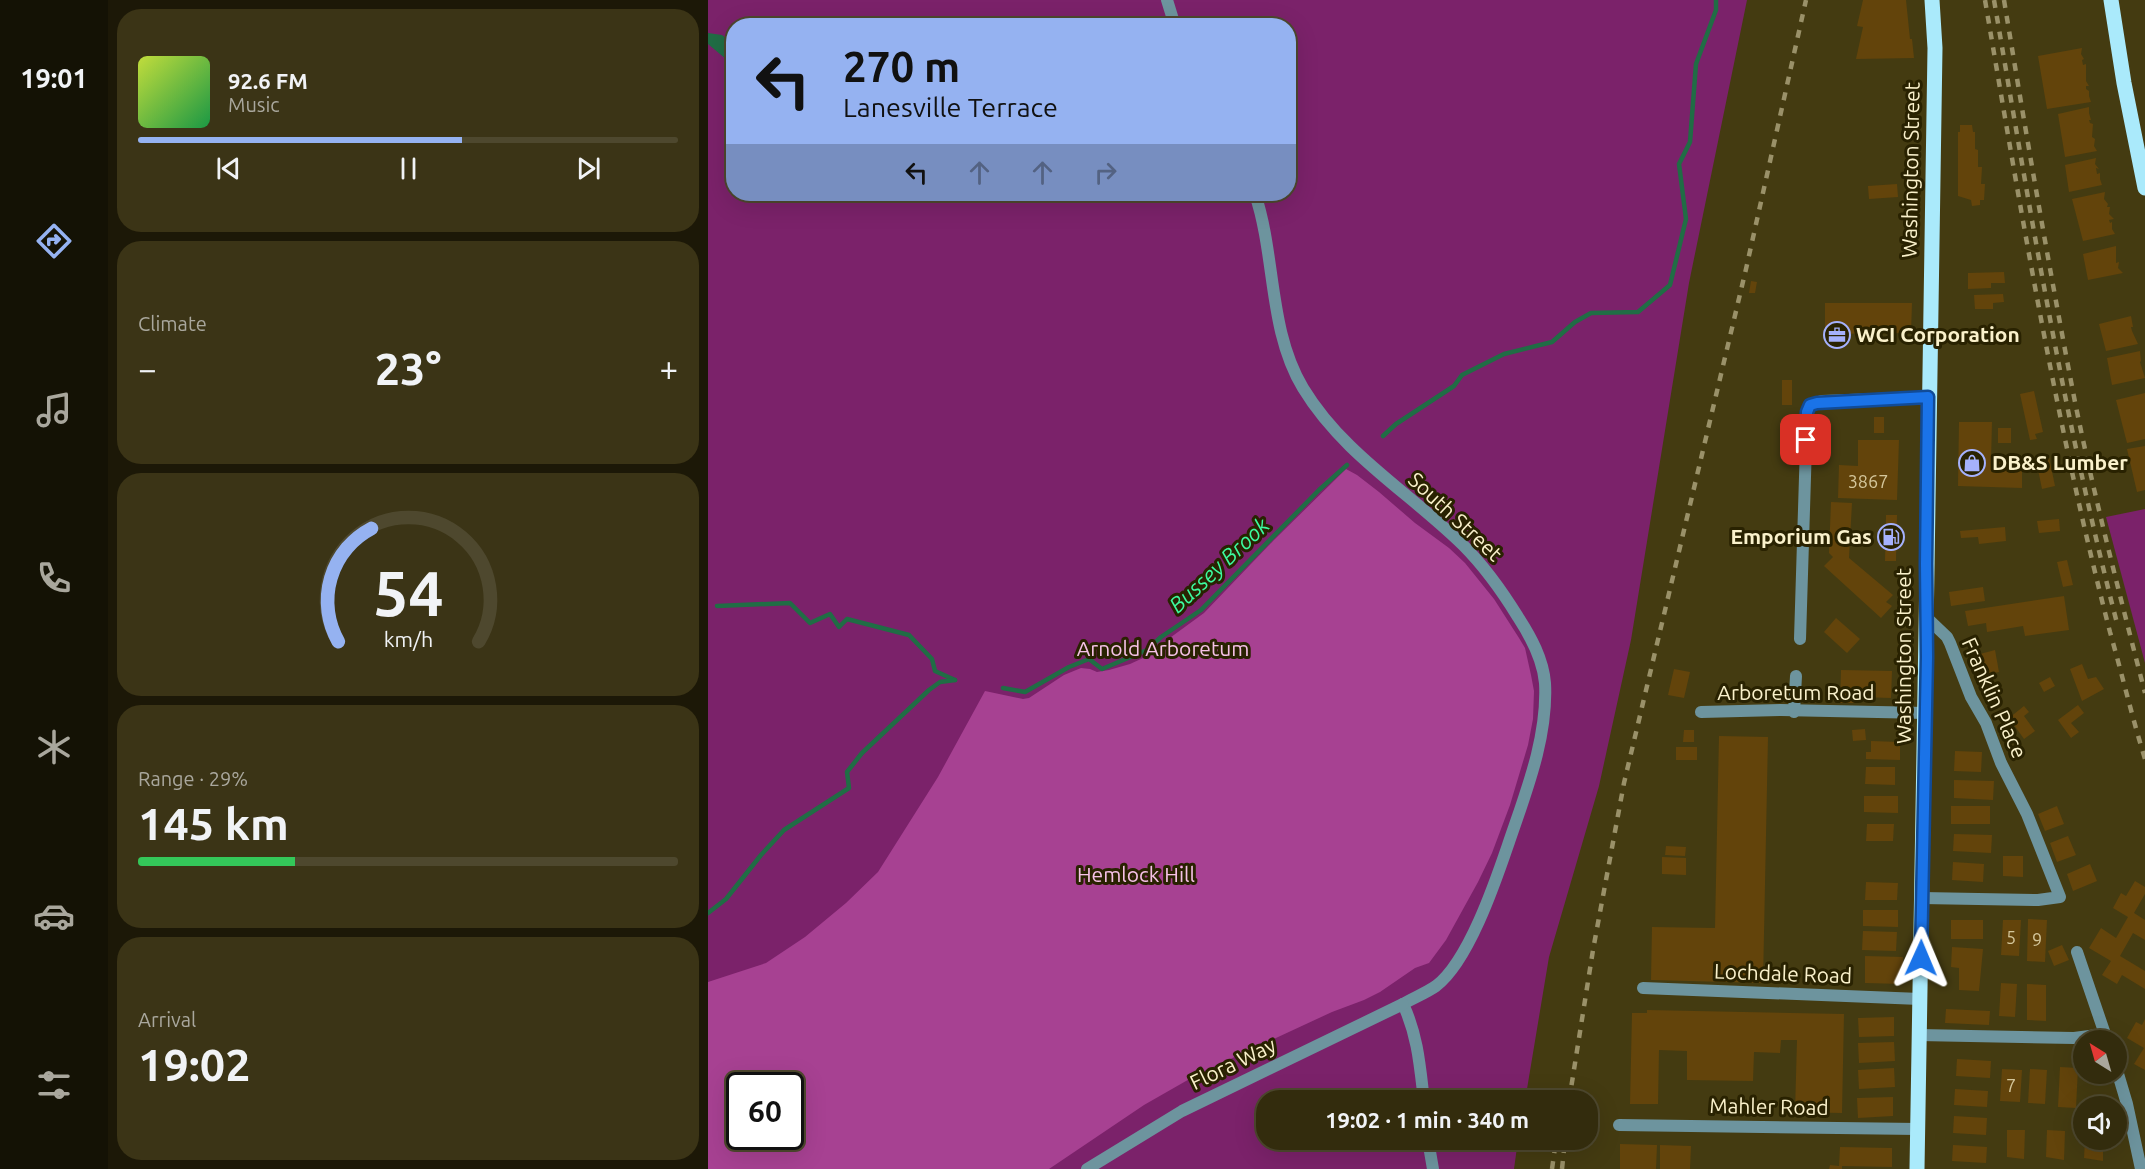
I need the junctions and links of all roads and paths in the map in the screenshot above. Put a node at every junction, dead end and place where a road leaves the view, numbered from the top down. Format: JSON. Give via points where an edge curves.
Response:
{"nodes":[{"id":1,"x":1167,"y":0,"type":"edge"},
{"id":2,"x":1932,"y":0,"type":"edge"},
{"id":3,"x":2111,"y":0,"type":"edge"},
{"id":4,"x":1173,"y":18,"type":"edge"},
{"id":5,"x":2145,"y":188,"type":"edge"},
{"id":6,"x":1257,"y":201,"type":"edge"},
{"id":7,"x":1928,"y":397,"type":"junction"},
{"id":8,"x":1926,"y":617,"type":"junction"},
{"id":9,"x":1800,"y":639,"type":"dead end"},
{"id":10,"x":1796,"y":676,"type":"dead end"},
{"id":11,"x":1701,"y":712,"type":"dead end"},
{"id":12,"x":1794,"y":712,"type":"junction"},
{"id":13,"x":1926,"y":713,"type":"junction"},
{"id":14,"x":1922,"y":898,"type":"junction"},
{"id":15,"x":2077,"y":951,"type":"dead end"},
{"id":16,"x":1643,"y":988,"type":"dead end"},
{"id":17,"x":1920,"y":999,"type":"junction"},
{"id":18,"x":1403,"y":1004,"type":"junction"},
{"id":19,"x":2103,"y":1030,"type":"edge"},
{"id":20,"x":1920,"y":1035,"type":"junction"},
{"id":21,"x":2073,"y":1038,"type":"edge"},
{"id":22,"x":2121,"y":1084,"type":"edge"},
{"id":23,"x":1423,"y":1090,"type":"edge"},
{"id":24,"x":1619,"y":1125,"type":"dead end"},
{"id":25,"x":1918,"y":1129,"type":"junction"},
{"id":26,"x":1429,"y":1150,"type":"edge"},
{"id":27,"x":1087,"y":1169,"type":"edge"},
{"id":28,"x":1432,"y":1169,"type":"edge"},
{"id":29,"x":1917,"y":1169,"type":"edge"},
{"id":30,"x":2141,"y":1169,"type":"edge"}],
"edges":[{"from":1,"to":4,"type":"street"},
{"from":2,"to":7,"type":"main road","name":"Washington Street","via":[[1935,48]]},
{"from":3,"to":5,"type":"main road"},
{"from":6,"to":18,"type":"street","name":"South Street","via":[[1286,347],[1301,385],[1335,432],[1461,543],[1489,574],[1532,640],[1543,672],[1545,705],[1533,768],[1483,910],[1468,942],[1437,986]]},
{"from":7,"to":8,"type":"main road","name":"Washington Street"},
{"from":7,"to":9,"type":"street","via":[[1822,401],[1810,405]]},
{"from":8,"to":13,"type":"main road","name":"Washington Street"},
{"from":8,"to":14,"type":"street","name":"Franklin Place","via":[[1950,643],[2060,897]]},
{"from":10,"to":12,"type":"street"},
{"from":11,"to":12,"type":"street","name":"Arboretum Road"},
{"from":12,"to":13,"type":"street","name":"Arboretum Road"},
{"from":13,"to":14,"type":"main road","name":"Washington Street"},
{"from":14,"to":17,"type":"main road","name":"Washington Street"},
{"from":15,"to":19,"type":"street"},
{"from":16,"to":17,"type":"street","name":"Lochdale Road"},
{"from":17,"to":20,"type":"main road","name":"Washington Street"},
{"from":18,"to":23,"type":"street","via":[[1416,1040]]},
{"from":18,"to":27,"type":"street","name":"Flora Way","via":[[1182,1111]]},
{"from":20,"to":21,"type":"street"},
{"from":20,"to":25,"type":"main road","name":"Washington Street"},
{"from":22,"to":30,"type":"street"},
{"from":24,"to":25,"type":"street","name":"Mahler Road"},
{"from":25,"to":29,"type":"main road","name":"Washington Street"},
{"from":26,"to":28,"type":"street"}]}
